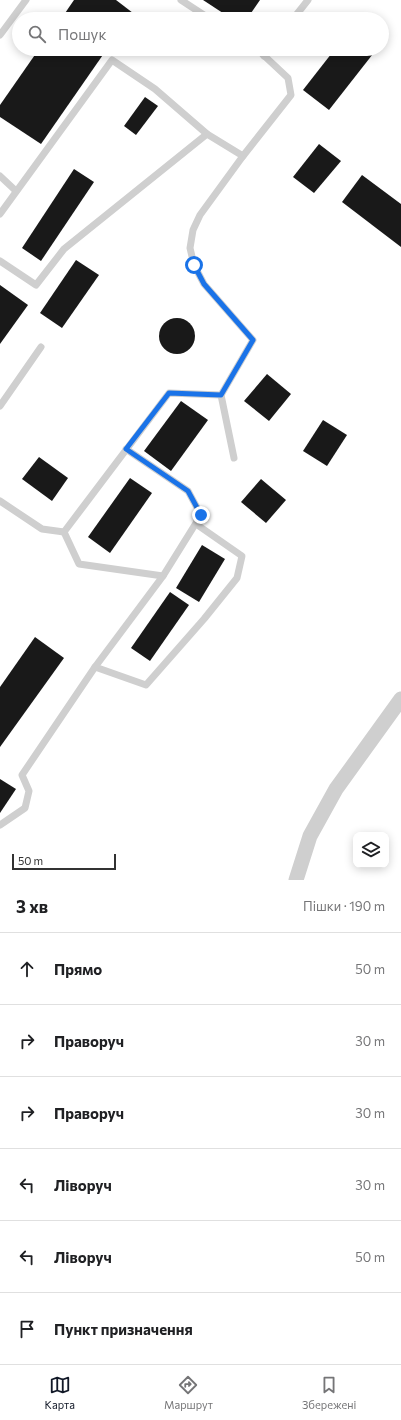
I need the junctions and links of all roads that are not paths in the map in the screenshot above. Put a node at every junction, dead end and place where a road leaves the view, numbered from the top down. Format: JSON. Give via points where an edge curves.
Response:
{"nodes":[{"id":1,"x":26,"y":0,"type":"edge"},
{"id":2,"x":180,"y":0,"type":"edge"},
{"id":3,"x":308,"y":0,"type":"edge"},
{"id":4,"x":17,"y":12,"type":"edge"},
{"id":5,"x":199,"y":12,"type":"edge"},
{"id":6,"x":299,"y":12,"type":"edge"},
{"id":7,"x":12,"y":19,"type":"edge"},
{"id":8,"x":0,"y":35,"type":"edge"},
{"id":9,"x":264,"y":56,"type":"edge"},
{"id":10,"x":207,"y":134,"type":"junction"},
{"id":11,"x":243,"y":156,"type":"junction"},
{"id":12,"x":0,"y":176,"type":"edge"},
{"id":13,"x":16,"y":191,"type":"junction"},
{"id":14,"x":0,"y":214,"type":"edge"},
{"id":15,"x":0,"y":261,"type":"edge"},
{"id":16,"x":41,"y":347,"type":"dead end"},
{"id":17,"x":221,"y":395,"type":"junction"},
{"id":18,"x":0,"y":406,"type":"edge"},
{"id":19,"x":126,"y":449,"type":"junction"},
{"id":20,"x":234,"y":458,"type":"dead end"},
{"id":21,"x":0,"y":500,"type":"edge"},
{"id":22,"x":196,"y":524,"type":"junction"},
{"id":23,"x":64,"y":532,"type":"junction"},
{"id":24,"x":163,"y":576,"type":"junction"},
{"id":25,"x":94,"y":667,"type":"junction"},
{"id":26,"x":401,"y":699,"type":"edge"},
{"id":27,"x":0,"y":824,"type":"edge"},
{"id":28,"x":296,"y":880,"type":"edge"}],
"edges":[{"from":1,"to":4,"type":"lane"},
{"from":2,"to":5,"type":"lane"},
{"from":3,"to":6,"type":"lane"},
{"from":7,"to":8,"type":"lane"},
{"from":9,"to":11,"type":"lane","via":[[288,78],[291,95]]},
{"from":10,"to":11,"type":"lane"},
{"from":10,"to":13,"type":"lane","via":[[155,89],[112,60]]},
{"from":10,"to":15,"type":"lane","via":[[64,249],[36,285]]},
{"from":11,"to":17,"type":"lane","via":[[200,215],[193,230],[190,248],[194,265],[204,284],[253,340]]},
{"from":12,"to":13,"type":"lane"},
{"from":13,"to":14,"type":"lane"},
{"from":16,"to":18,"type":"lane"},
{"from":17,"to":19,"type":"lane","via":[[169,393]]},
{"from":17,"to":20,"type":"lane"},
{"from":19,"to":22,"type":"lane","via":[[188,491],[201,515]]},
{"from":19,"to":23,"type":"lane"},
{"from":21,"to":23,"type":"lane","via":[[42,529]]},
{"from":22,"to":24,"type":"lane"},
{"from":22,"to":25,"type":"lane","via":[[242,556],[237,578],[146,685]]},
{"from":23,"to":24,"type":"lane","via":[[79,564]]},
{"from":24,"to":25,"type":"lane"},
{"from":25,"to":27,"type":"lane","via":[[22,775],[29,791],[25,808]]},
{"from":26,"to":28,"type":"street","via":[[336,789],[310,836]]}]}
